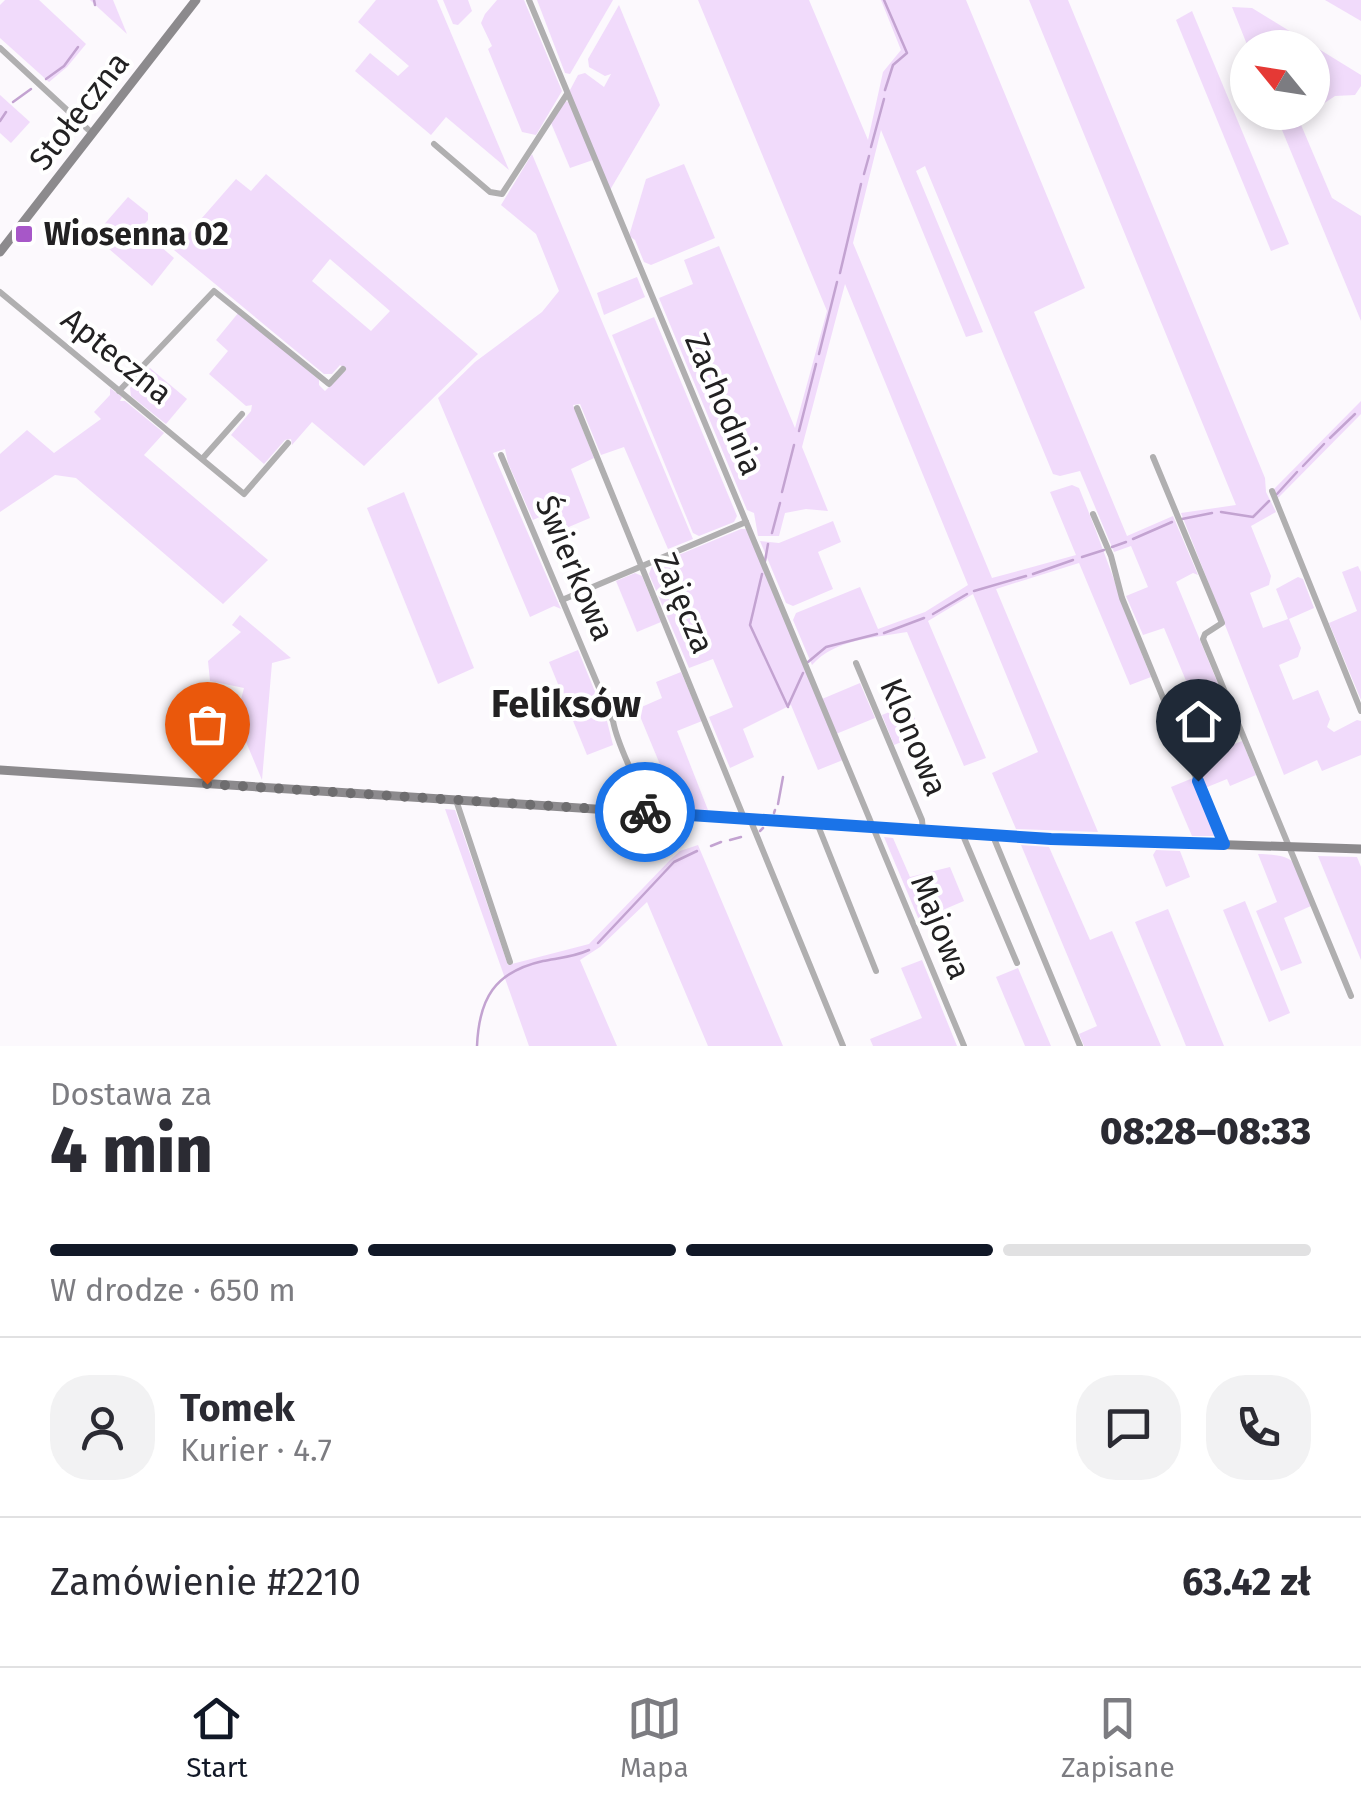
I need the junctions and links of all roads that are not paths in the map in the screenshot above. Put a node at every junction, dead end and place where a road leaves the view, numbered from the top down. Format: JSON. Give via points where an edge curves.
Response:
{"nodes":[{"id":1,"x":196,"y":0,"type":"edge"},
{"id":2,"x":529,"y":0,"type":"edge"},
{"id":3,"x":0,"y":48,"type":"edge"},
{"id":4,"x":567,"y":93,"type":"junction"},
{"id":5,"x":92,"y":134,"type":"junction"},
{"id":6,"x":434,"y":144,"type":"dead end"},
{"id":7,"x":0,"y":252,"type":"edge"},
{"id":8,"x":0,"y":292,"type":"edge"},
{"id":9,"x":342,"y":369,"type":"dead end"},
{"id":10,"x":119,"y":391,"type":"junction"},
{"id":11,"x":576,"y":408,"type":"dead end"},
{"id":12,"x":242,"y":414,"type":"dead end"},
{"id":13,"x":288,"y":442,"type":"dead end"},
{"id":14,"x":500,"y":455,"type":"dead end"},
{"id":15,"x":1153,"y":458,"type":"dead end"},
{"id":16,"x":203,"y":459,"type":"junction"},
{"id":17,"x":1272,"y":492,"type":"dead end"},
{"id":18,"x":1093,"y":514,"type":"dead end"},
{"id":19,"x":746,"y":522,"type":"junction"},
{"id":20,"x":641,"y":566,"type":"junction"},
{"id":21,"x":562,"y":600,"type":"junction"},
{"id":22,"x":856,"y":663,"type":"dead end"},
{"id":23,"x":1361,"y":711,"type":"edge"},
{"id":24,"x":0,"y":770,"type":"edge"},
{"id":25,"x":456,"y":800,"type":"junction"},
{"id":26,"x":644,"y":812,"type":"junction"},
{"id":27,"x":746,"y":819,"type":"junction"},
{"id":28,"x":817,"y":823,"type":"junction"},
{"id":29,"x":872,"y":827,"type":"junction"},
{"id":30,"x":924,"y":830,"type":"junction"},
{"id":31,"x":962,"y":833,"type":"junction"},
{"id":32,"x":993,"y":835,"type":"junction"},
{"id":33,"x":1224,"y":844,"type":"junction"},
{"id":34,"x":1290,"y":847,"type":"junction"},
{"id":35,"x":1361,"y":849,"type":"edge"},
{"id":36,"x":510,"y":962,"type":"dead end"},
{"id":37,"x":1017,"y":963,"type":"dead end"},
{"id":38,"x":876,"y":970,"type":"dead end"},
{"id":39,"x":1352,"y":996,"type":"dead end"},
{"id":40,"x":843,"y":1046,"type":"edge"},
{"id":41,"x":964,"y":1046,"type":"edge"},
{"id":42,"x":1080,"y":1046,"type":"edge"}],
"edges":[{"from":1,"to":5,"type":"main road","name":"Stołeczna"},
{"from":2,"to":4,"type":"street","name":"Zachodnia"},
{"from":3,"to":5,"type":"street"},
{"from":4,"to":6,"type":"street","via":[[498,195]]},
{"from":4,"to":19,"type":"street","name":"Zachodnia"},
{"from":5,"to":7,"type":"main road","name":"Stołeczna"},
{"from":8,"to":10,"type":"street","name":"Apteczna"},
{"from":9,"to":10,"type":"street","via":[[328,384],[214,290]]},
{"from":10,"to":16,"type":"street","name":"Apteczna"},
{"from":11,"to":20,"type":"street","name":"Zajęcza"},
{"from":12,"to":16,"type":"street"},
{"from":13,"to":16,"type":"street","name":"Apteczna","via":[[244,494]]},
{"from":14,"to":21,"type":"street","name":"Świerkowa"},
{"from":15,"to":34,"type":"street","via":[[1222,623],[1203,638]]},
{"from":17,"to":23,"type":"street"},
{"from":18,"to":33,"type":"street"},
{"from":19,"to":20,"type":"street"},
{"from":19,"to":29,"type":"street","name":"Zachodnia"},
{"from":20,"to":21,"type":"street"},
{"from":20,"to":27,"type":"street","name":"Zajęcza"},
{"from":21,"to":26,"type":"street","name":"Świerkowa"},
{"from":22,"to":30,"type":"street","name":"Klonowa"},
{"from":24,"to":25,"type":"main road"},
{"from":25,"to":26,"type":"main road"},
{"from":25,"to":36,"type":"street"},
{"from":26,"to":27,"type":"main road"},
{"from":27,"to":28,"type":"main road"},
{"from":27,"to":40,"type":"street","name":"Zajęcza"},
{"from":28,"to":29,"type":"main road"},
{"from":28,"to":38,"type":"street"},
{"from":29,"to":30,"type":"main road"},
{"from":29,"to":41,"type":"street","name":"Majowa"},
{"from":30,"to":31,"type":"main road"},
{"from":31,"to":32,"type":"main road"},
{"from":31,"to":37,"type":"street"},
{"from":32,"to":33,"type":"main road"},
{"from":32,"to":42,"type":"street"},
{"from":33,"to":34,"type":"main road"},
{"from":34,"to":35,"type":"main road"},
{"from":34,"to":39,"type":"street"}]}
